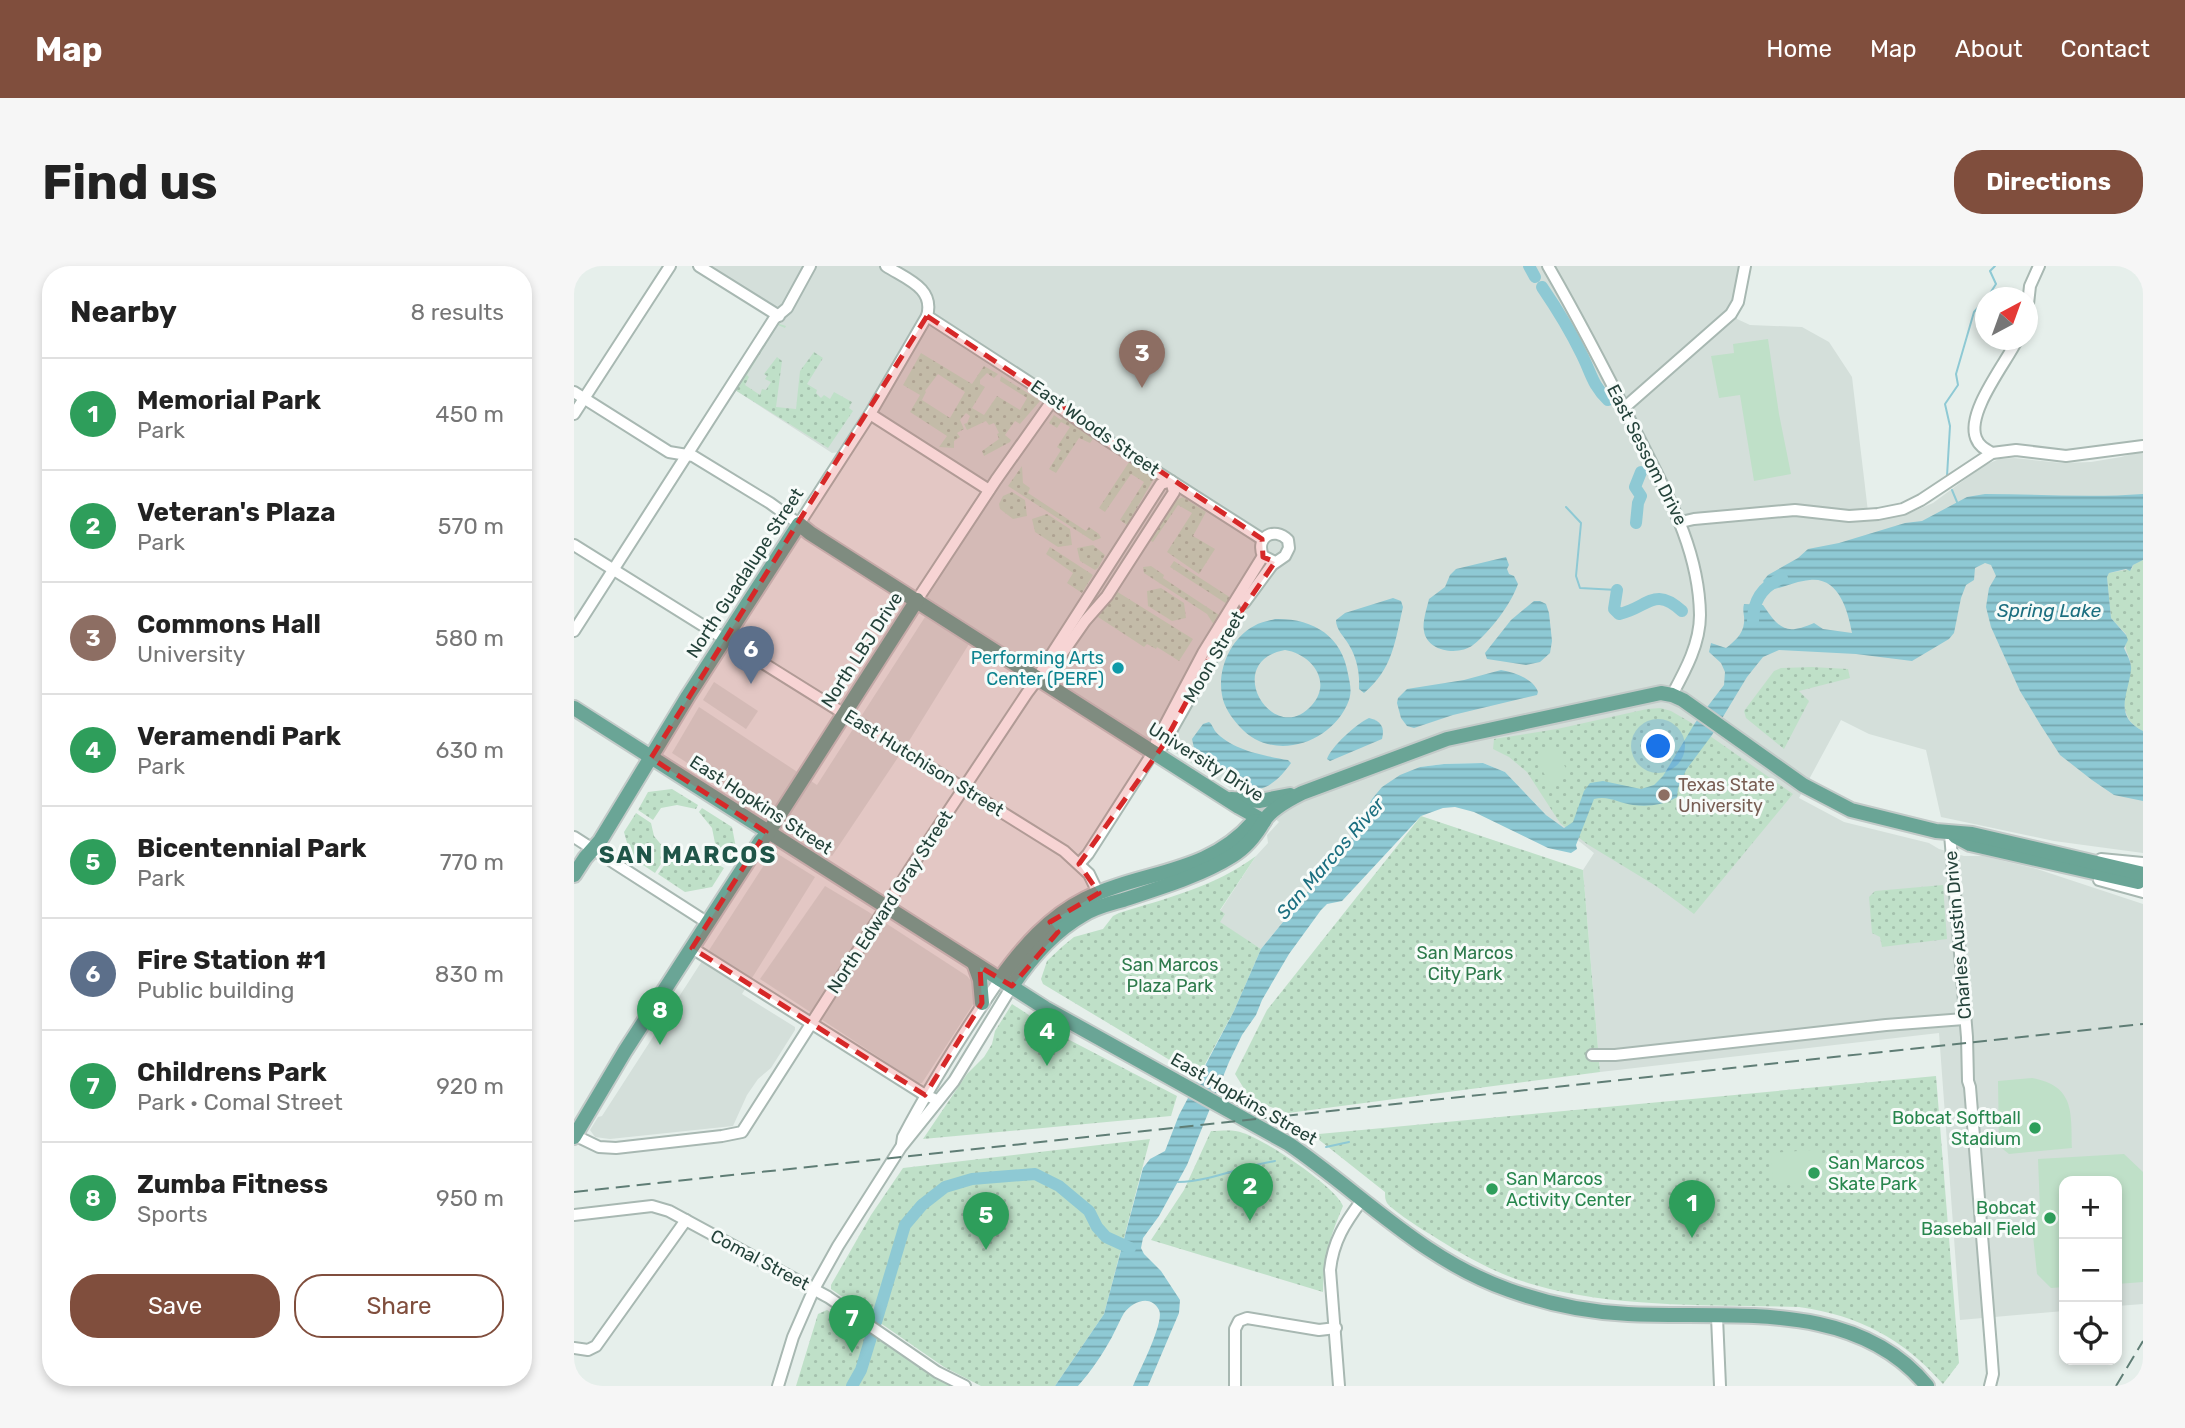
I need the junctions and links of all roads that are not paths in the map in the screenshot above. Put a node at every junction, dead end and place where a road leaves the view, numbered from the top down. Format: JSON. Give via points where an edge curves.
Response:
{"nodes":[{"id":1,"x":670,"y":266,"type":"edge"},
{"id":2,"x":699,"y":266,"type":"edge"},
{"id":3,"x":810,"y":266,"type":"edge"},
{"id":4,"x":886,"y":266,"type":"edge"},
{"id":5,"x":1548,"y":266,"type":"edge"},
{"id":6,"x":1745,"y":266,"type":"edge"},
{"id":7,"x":2039,"y":266,"type":"edge"},
{"id":8,"x":2030,"y":287,"type":"edge"},
{"id":9,"x":779,"y":316,"type":"junction"},
{"id":10,"x":928,"y":316,"type":"junction"},
{"id":11,"x":2011,"y":350,"type":"edge"},
{"id":12,"x":574,"y":392,"type":"edge"},
{"id":13,"x":584,"y":399,"type":"junction"},
{"id":14,"x":1052,"y":401,"type":"junction"},
{"id":15,"x":1624,"y":408,"type":"junction"},
{"id":16,"x":574,"y":414,"type":"edge"},
{"id":17,"x":870,"y":414,"type":"junction"},
{"id":18,"x":2143,"y":446,"type":"edge"},
{"id":19,"x":1992,"y":453,"type":"junction"},
{"id":20,"x":688,"y":454,"type":"junction"},
{"id":21,"x":1171,"y":481,"type":"junction"},
{"id":22,"x":989,"y":490,"type":"junction"},
{"id":23,"x":1147,"y":505,"type":"junction"},
{"id":24,"x":1161,"y":513,"type":"junction"},
{"id":25,"x":1681,"y":522,"type":"junction"},
{"id":26,"x":799,"y":524,"type":"junction"},
{"id":27,"x":1262,"y":539,"type":"junction"},
{"id":28,"x":574,"y":545,"type":"edge"},
{"id":29,"x":1263,"y":556,"type":"junction"},
{"id":30,"x":1275,"y":562,"type":"junction"},
{"id":31,"x":614,"y":570,"type":"junction"},
{"id":32,"x":1093,"y":589,"type":"junction"},
{"id":33,"x":1107,"y":596,"type":"junction"},
{"id":34,"x":917,"y":600,"type":"junction"},
{"id":35,"x":574,"y":631,"type":"edge"},
{"id":36,"x":725,"y":640,"type":"junction"},
{"id":37,"x":1040,"y":679,"type":"junction"},
{"id":38,"x":1672,"y":695,"type":"junction"},
{"id":39,"x":574,"y":708,"type":"edge"},
{"id":40,"x":845,"y":713,"type":"junction"},
{"id":41,"x":1154,"y":751,"type":"junction"},
{"id":42,"x":651,"y":758,"type":"junction"},
{"id":43,"x":963,"y":788,"type":"junction"},
{"id":44,"x":1302,"y":793,"type":"junction"},
{"id":45,"x":1225,"y":798,"type":"junction"},
{"id":46,"x":1264,"y":821,"type":"junction"},
{"id":47,"x":768,"y":833,"type":"junction"},
{"id":48,"x":1950,"y":834,"type":"junction"},
{"id":49,"x":574,"y":837,"type":"edge"},
{"id":50,"x":593,"y":849,"type":"junction"},
{"id":51,"x":2066,"y":861,"type":"junction"},
{"id":52,"x":2143,"y":863,"type":"edge"},
{"id":53,"x":1079,"y":864,"type":"junction"},
{"id":54,"x":2143,"y":874,"type":"edge"},
{"id":55,"x":574,"y":875,"type":"edge"},
{"id":56,"x":2143,"y":883,"type":"edge"},
{"id":57,"x":2143,"y":892,"type":"edge"},
{"id":58,"x":1101,"y":899,"type":"junction"},
{"id":59,"x":887,"y":908,"type":"junction"},
{"id":60,"x":708,"y":923,"type":"junction"},
{"id":61,"x":692,"y":948,"type":"junction"},
{"id":62,"x":974,"y":963,"type":"junction"},
{"id":63,"x":1006,"y":983,"type":"junction"},
{"id":64,"x":982,"y":1003,"type":"junction"},
{"id":65,"x":1965,"y":1019,"type":"junction"},
{"id":66,"x":812,"y":1024,"type":"junction"},
{"id":67,"x":1592,"y":1055,"type":"dead end"},
{"id":68,"x":925,"y":1095,"type":"junction"},
{"id":69,"x":937,"y":1100,"type":"junction"},
{"id":70,"x":574,"y":1136,"type":"edge"},
{"id":71,"x":901,"y":1147,"type":"junction"},
{"id":72,"x":1362,"y":1200,"type":"junction"},
{"id":73,"x":574,"y":1215,"type":"edge"},
{"id":74,"x":686,"y":1220,"type":"junction"},
{"id":75,"x":814,"y":1289,"type":"junction"},
{"id":76,"x":1717,"y":1317,"type":"junction"},
{"id":77,"x":1336,"y":1328,"type":"junction"},
{"id":78,"x":574,"y":1348,"type":"edge"},
{"id":79,"x":778,"y":1386,"type":"edge"},
{"id":80,"x":965,"y":1386,"type":"edge"},
{"id":81,"x":1235,"y":1386,"type":"edge"},
{"id":82,"x":1339,"y":1386,"type":"edge"},
{"id":83,"x":1720,"y":1386,"type":"edge"},
{"id":84,"x":1927,"y":1386,"type":"edge"},
{"id":85,"x":1990,"y":1386,"type":"edge"}],
"edges":[{"from":1,"to":13,"type":"street"},
{"from":2,"to":9,"type":"street"},
{"from":3,"to":9,"type":"street"},
{"from":4,"to":10,"type":"street","via":[[925,291]]},
{"from":5,"to":15,"type":"street","name":"East Sessom Drive"},
{"from":6,"to":15,"type":"street","via":[[1731,314]]},
{"from":7,"to":8,"type":"street"},
{"from":9,"to":20,"type":"street"},
{"from":10,"to":14,"type":"street","name":"East Woods Street"},
{"from":10,"to":17,"type":"street","name":"North Guadalupe Street"},
{"from":11,"to":19,"type":"street","via":[[1974,425],[1976,439]]},
{"from":12,"to":13,"type":"street"},
{"from":13,"to":16,"type":"street"},
{"from":13,"to":20,"type":"street","via":[[669,452]]},
{"from":14,"to":21,"type":"street","name":"East Woods Street"},
{"from":14,"to":22,"type":"street","name":"North LBJ Drive"},
{"from":15,"to":25,"type":"street","name":"East Sessom Drive"},
{"from":17,"to":22,"type":"street"},
{"from":17,"to":26,"type":"street","name":"North Guadalupe Street"},
{"from":18,"to":19,"type":"street","via":[[2066,456],[2016,450]]},
{"from":19,"to":25,"type":"street","via":[[1903,509],[1849,516],[1795,510]]},
{"from":20,"to":26,"type":"street"},
{"from":20,"to":31,"type":"street"},
{"from":21,"to":23,"type":"street","via":[[1162,482]]},
{"from":21,"to":24,"type":"street","via":[[1175,491]]},
{"from":21,"to":27,"type":"street","name":"East Woods Street"},
{"from":22,"to":34,"type":"street","name":"North LBJ Drive"},
{"from":23,"to":24,"type":"street","via":[[1156,505]]},
{"from":23,"to":32,"type":"street"},
{"from":24,"to":33,"type":"street"},
{"from":25,"to":38,"type":"street","name":"East Sessom Drive","via":[[1693,561],[1700,616],[1690,658]]},
{"from":26,"to":34,"type":"main road","name":"University Drive"},
{"from":26,"to":36,"type":"main road","name":"North Guadalupe Street"},
{"from":27,"to":29,"type":"street"},
{"from":27,"to":30,"type":"street","via":[[1276,533],[1288,540],[1288,552]]},
{"from":28,"to":31,"type":"street","name":"East Hutchison Street"},
{"from":29,"to":30,"type":"street"},
{"from":29,"to":41,"type":"street","name":"Moon Street","via":[[1203,653]]},
{"from":30,"to":41,"type":"street","name":"Moon Street","via":[[1212,654],[1163,747]]},
{"from":31,"to":35,"type":"street"},
{"from":31,"to":36,"type":"street","name":"East Hutchison Street"},
{"from":32,"to":33,"type":"street","via":[[1102,588]]},
{"from":32,"to":37,"type":"street"},
{"from":33,"to":37,"type":"street"},
{"from":34,"to":37,"type":"main road","name":"University Drive"},
{"from":34,"to":40,"type":"main road","name":"North LBJ Drive"},
{"from":36,"to":40,"type":"street","name":"East Hutchison Street"},
{"from":36,"to":42,"type":"main road","name":"North Guadalupe Street"},
{"from":37,"to":41,"type":"main road","name":"University Drive"},
{"from":37,"to":43,"type":"street","name":"North Edward Gray Street"},
{"from":38,"to":44,"type":"main road","name":"University Drive","via":[[1646,695],[1477,731]]},
{"from":38,"to":48,"type":"main road","via":[[1838,805]]},
{"from":39,"to":42,"type":"main road","name":"East Hopkins Street"},
{"from":40,"to":43,"type":"street","name":"East Hutchison Street"},
{"from":40,"to":47,"type":"main road","name":"North LBJ Drive"},
{"from":41,"to":45,"type":"main road","name":"University Drive"},
{"from":41,"to":53,"type":"street","name":"Moon Street"},
{"from":42,"to":47,"type":"main road","name":"East Hopkins Street"},
{"from":42,"to":50,"type":"main road","name":"North Guadalupe Street"},
{"from":43,"to":53,"type":"street","name":"East Hutchison Street"},
{"from":43,"to":59,"type":"street","name":"North Edward Gray Street"},
{"from":44,"to":45,"type":"main road","via":[[1261,801]]},
{"from":44,"to":46,"type":"main road","name":"University Drive"},
{"from":45,"to":46,"type":"main road","name":"University Drive"},
{"from":46,"to":58,"type":"main road","via":[[1254,839],[1233,856],[1198,872]]},
{"from":47,"to":59,"type":"main road","name":"East Hopkins Street"},
{"from":47,"to":60,"type":"main road","name":"North LBJ Drive"},
{"from":48,"to":51,"type":"main road","via":[[1972,834]]},
{"from":48,"to":65,"type":"street","name":"Charles Austin Drive"},
{"from":49,"to":50,"type":"street"},
{"from":50,"to":55,"type":"main road","name":"North Guadalupe Street"},
{"from":50,"to":60,"type":"street"},
{"from":51,"to":52,"type":"street"},
{"from":51,"to":54,"type":"main road"},
{"from":51,"to":56,"type":"main road"},
{"from":51,"to":57,"type":"street","via":[[2091,877]]},
{"from":53,"to":58,"type":"street","name":"East Hutchison Street"},
{"from":58,"to":63,"type":"main road","via":[[1085,914],[1054,927],[1041,948]]},
{"from":59,"to":62,"type":"main road","name":"East Hopkins Street"},
{"from":59,"to":66,"type":"street","name":"North Edward Gray Street"},
{"from":60,"to":61,"type":"main road","name":"North LBJ Drive"},
{"from":61,"to":66,"type":"street"},
{"from":61,"to":70,"type":"main road","name":"North LBJ Drive"},
{"from":62,"to":63,"type":"main road","name":"East Hopkins Street"},
{"from":62,"to":64,"type":"main road"},
{"from":63,"to":64,"type":"street"},
{"from":63,"to":69,"type":"street","via":[[954,1081]]},
{"from":63,"to":72,"type":"main road","name":"East Hopkins Street","via":[[1289,1144]]},
{"from":64,"to":68,"type":"street"},
{"from":65,"to":67,"type":"street"},
{"from":65,"to":85,"type":"street","name":"Charles Austin Drive","via":[[1973,1080],[1993,1374]]},
{"from":66,"to":68,"type":"street"},
{"from":66,"to":70,"type":"street","name":"North Edward Gray Street","via":[[742,1132],[616,1148],[598,1147]]},
{"from":68,"to":69,"type":"street"},
{"from":68,"to":71,"type":"street"},
{"from":69,"to":71,"type":"street"},
{"from":71,"to":75,"type":"street"},
{"from":72,"to":76,"type":"main road","name":"East Hopkins Street","via":[[1452,1265],[1544,1302],[1603,1313]]},
{"from":72,"to":77,"type":"street","via":[[1339,1232],[1332,1255]]},
{"from":73,"to":74,"type":"street","name":"Comal Street","via":[[652,1206]]},
{"from":74,"to":75,"type":"street","name":"Comal Street"},
{"from":74,"to":78,"type":"street","via":[[603,1338],[588,1350]]},
{"from":75,"to":79,"type":"street"},
{"from":75,"to":80,"type":"street","name":"Comal Street"},
{"from":76,"to":83,"type":"street"},
{"from":76,"to":84,"type":"main road","name":"East Hopkins Street","via":[[1796,1320],[1848,1331],[1888,1351]]},
{"from":77,"to":81,"type":"street","via":[[1319,1330],[1247,1318],[1239,1321],[1235,1329]]},
{"from":77,"to":82,"type":"street"}]}
